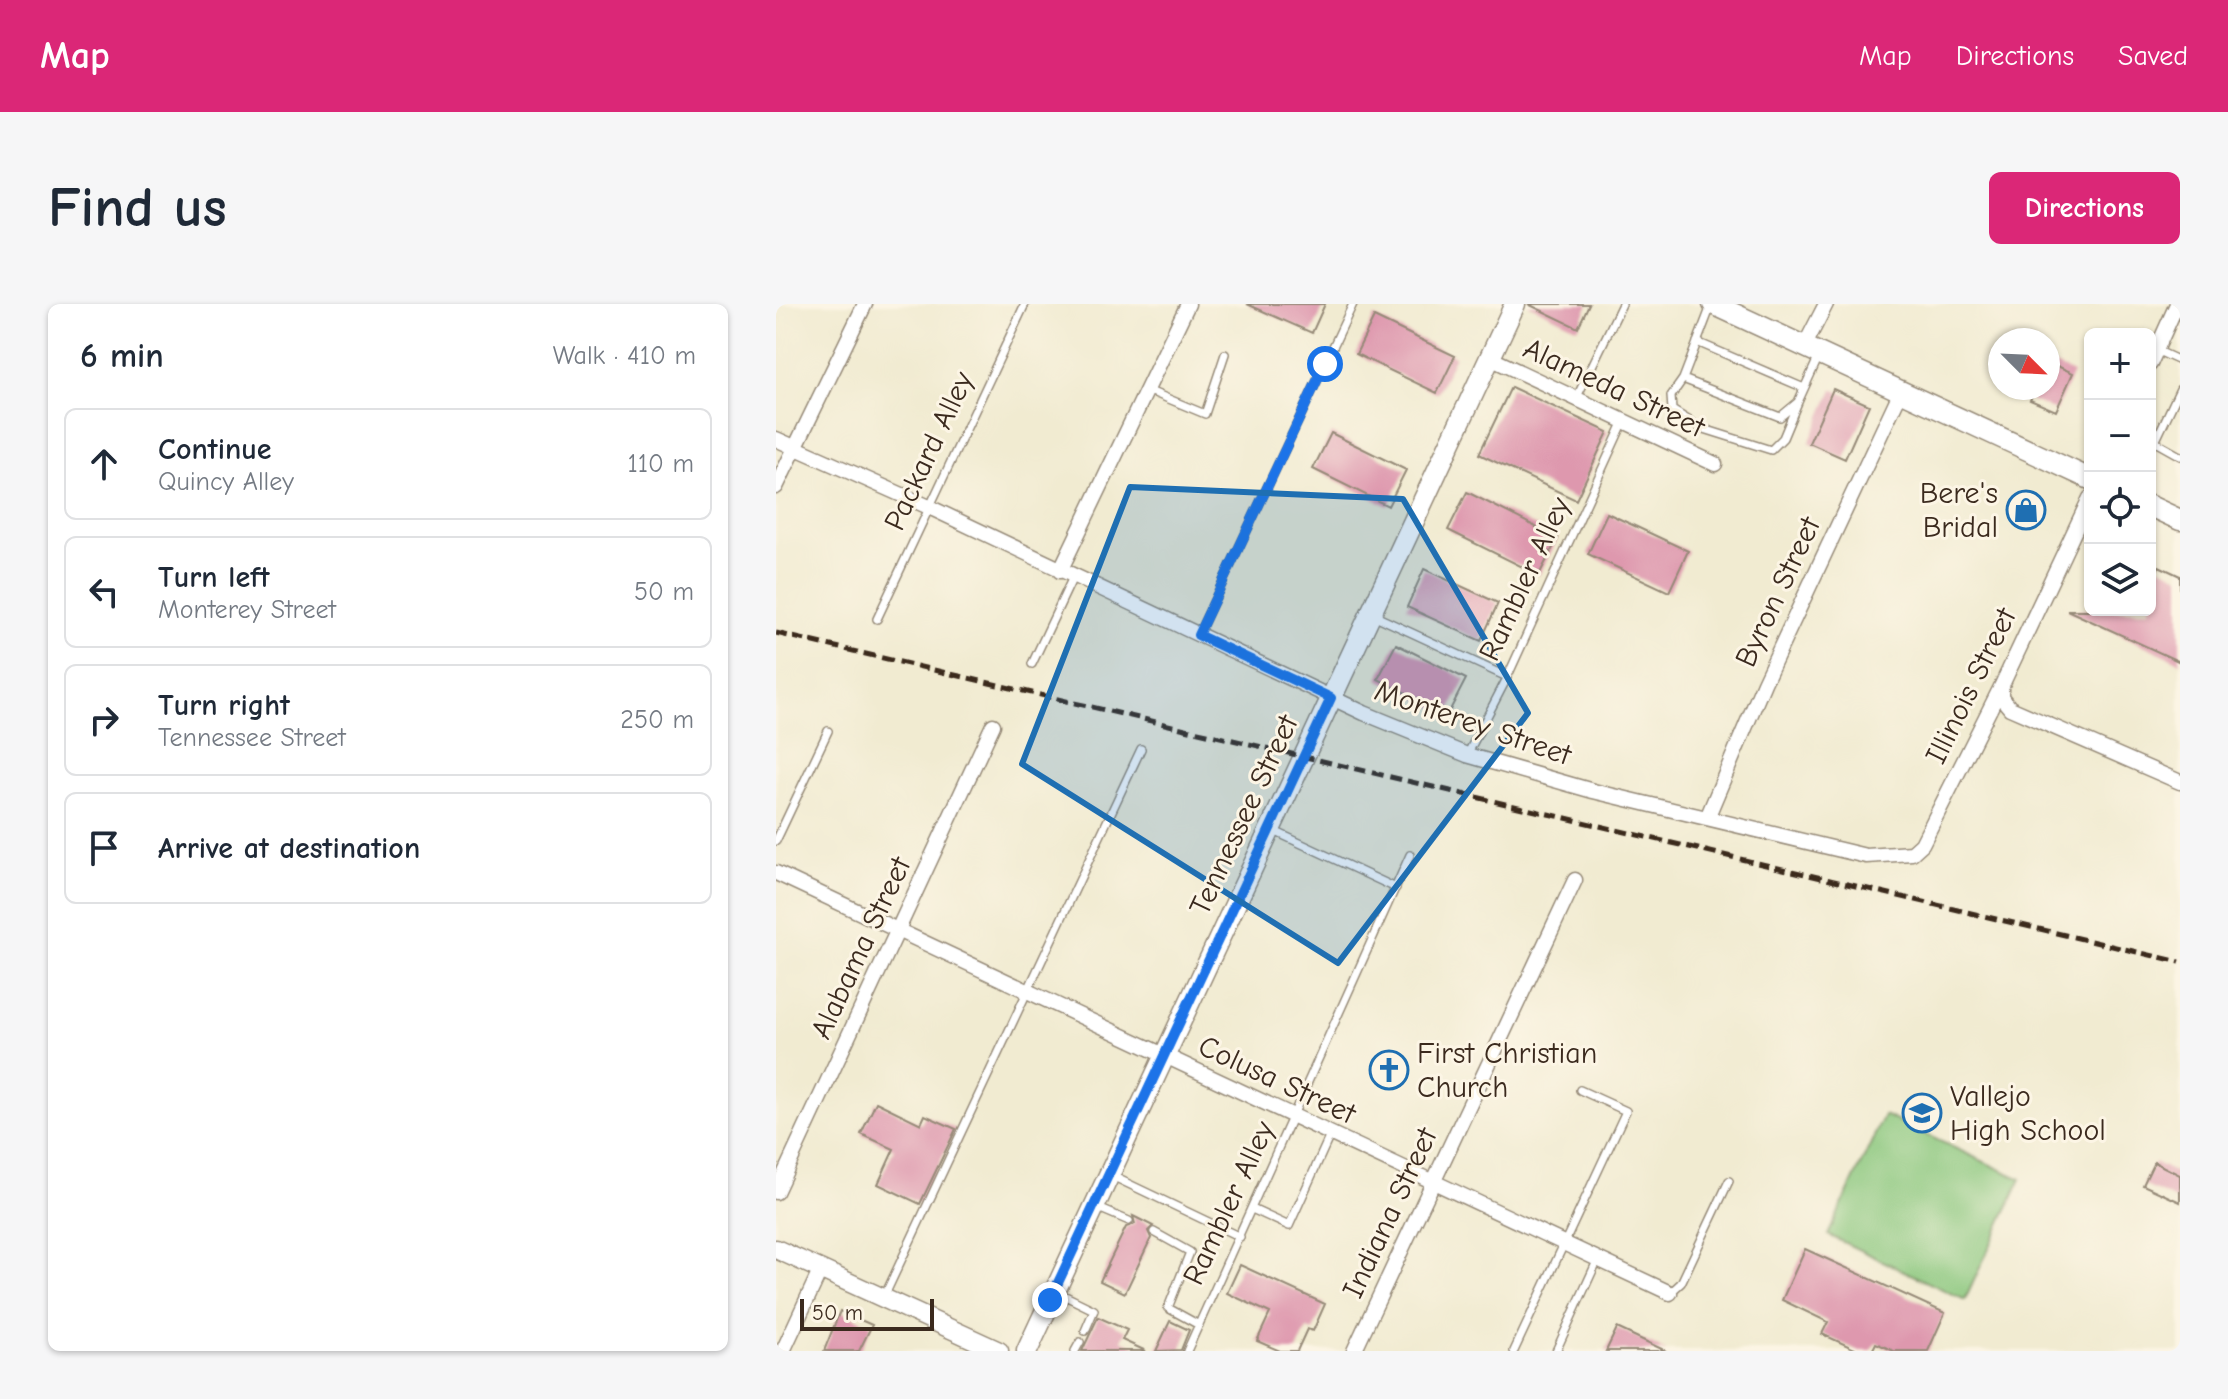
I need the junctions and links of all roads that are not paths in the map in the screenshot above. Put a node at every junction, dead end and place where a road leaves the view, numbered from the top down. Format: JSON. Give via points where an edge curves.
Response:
{"nodes":[{"id":1,"x":865,"y":304,"type":"edge"},
{"id":2,"x":1025,"y":304,"type":"edge"},
{"id":3,"x":1188,"y":304,"type":"edge"},
{"id":4,"x":1353,"y":304,"type":"edge"},
{"id":5,"x":1515,"y":304,"type":"edge"},
{"id":6,"x":1622,"y":304,"type":"edge"},
{"id":7,"x":1712,"y":304,"type":"edge"},
{"id":8,"x":1826,"y":304,"type":"edge"},
{"id":9,"x":2177,"y":304,"type":"edge"},
{"id":10,"x":1697,"y":342,"type":"junction"},
{"id":11,"x":1812,"y":350,"type":"junction"},
{"id":12,"x":2156,"y":350,"type":"edge"},
{"id":13,"x":1225,"y":354,"type":"dead end"},
{"id":14,"x":2156,"y":357,"type":"edge"},
{"id":15,"x":1490,"y":358,"type":"junction"},
{"id":16,"x":2180,"y":361,"type":"edge"},
{"id":17,"x":1683,"y":379,"type":"junction"},
{"id":18,"x":1804,"y":388,"type":"junction"},
{"id":19,"x":2180,"y":389,"type":"edge"},
{"id":20,"x":1147,"y":390,"type":"junction"},
{"id":21,"x":1901,"y":391,"type":"junction"},
{"id":22,"x":1576,"y":399,"type":"junction"},
{"id":23,"x":1798,"y":402,"type":"junction"},
{"id":24,"x":1624,"y":421,"type":"junction"},
{"id":25,"x":2156,"y":434,"type":"edge"},
{"id":26,"x":776,"y":439,"type":"edge"},
{"id":27,"x":2156,"y":443,"type":"edge"},
{"id":28,"x":795,"y":448,"type":"junction"},
{"id":29,"x":2180,"y":456,"type":"edge"},
{"id":30,"x":1715,"y":464,"type":"dead end"},
{"id":31,"x":2084,"y":476,"type":"edge"},
{"id":32,"x":776,"y":487,"type":"edge"},
{"id":33,"x":929,"y":507,"type":"junction"},
{"id":34,"x":2156,"y":509,"type":"edge"},
{"id":35,"x":2084,"y":511,"type":"edge"},
{"id":36,"x":2180,"y":520,"type":"edge"},
{"id":37,"x":1067,"y":574,"type":"junction"},
{"id":38,"x":1371,"y":614,"type":"junction"},
{"id":39,"x":877,"y":619,"type":"dead end"},
{"id":40,"x":1198,"y":635,"type":"junction"},
{"id":41,"x":1032,"y":664,"type":"dead end"},
{"id":42,"x":1507,"y":677,"type":"junction"},
{"id":43,"x":2001,"y":687,"type":"junction"},
{"id":44,"x":1331,"y":698,"type":"junction"},
{"id":45,"x":993,"y":725,"type":"dead end"},
{"id":46,"x":828,"y":731,"type":"dead end"},
{"id":47,"x":1141,"y":749,"type":"dead end"},
{"id":48,"x":1467,"y":755,"type":"junction"},
{"id":49,"x":2180,"y":782,"type":"edge"},
{"id":50,"x":1707,"y":818,"type":"junction"},
{"id":51,"x":1270,"y":830,"type":"junction"},
{"id":52,"x":776,"y":841,"type":"edge"},
{"id":53,"x":1410,"y":855,"type":"dead end"},
{"id":54,"x":1868,"y":856,"type":"joint"},
{"id":55,"x":776,"y":873,"type":"edge"},
{"id":56,"x":1575,"y":880,"type":"dead end"},
{"id":57,"x":1396,"y":888,"type":"junction"},
{"id":58,"x":898,"y":930,"type":"junction"},
{"id":59,"x":1028,"y":991,"type":"junction"},
{"id":60,"x":1164,"y":1055,"type":"junction"},
{"id":61,"x":1580,"y":1090,"type":"dead end"},
{"id":62,"x":1295,"y":1117,"type":"junction"},
{"id":63,"x":1331,"y":1133,"type":"junction"},
{"id":64,"x":1109,"y":1174,"type":"junction"},
{"id":65,"x":1729,"y":1181,"type":"dead end"},
{"id":66,"x":1433,"y":1182,"type":"junction"},
{"id":67,"x":776,"y":1192,"type":"edge"},
{"id":68,"x":1094,"y":1206,"type":"junction"},
{"id":69,"x":1252,"y":1209,"type":"junction"},
{"id":70,"x":1129,"y":1221,"type":"dead end"},
{"id":71,"x":1154,"y":1232,"type":"dead end"},
{"id":72,"x":1240,"y":1237,"type":"junction"},
{"id":73,"x":1564,"y":1243,"type":"junction"},
{"id":74,"x":776,"y":1249,"type":"edge"},
{"id":75,"x":1598,"y":1259,"type":"junction"},
{"id":76,"x":821,"y":1269,"type":"junction"},
{"id":77,"x":1054,"y":1291,"type":"junction"},
{"id":78,"x":1670,"y":1293,"type":"joint"},
{"id":79,"x":884,"y":1298,"type":"junction"},
{"id":80,"x":1199,"y":1325,"type":"junction"},
{"id":81,"x":1085,"y":1331,"type":"dead end"},
{"id":82,"x":1080,"y":1342,"type":"dead end"},
{"id":83,"x":783,"y":1351,"type":"edge"},
{"id":84,"x":999,"y":1351,"type":"edge"},
{"id":85,"x":1027,"y":1351,"type":"edge"},
{"id":86,"x":1075,"y":1351,"type":"edge"},
{"id":87,"x":1187,"y":1351,"type":"edge"},
{"id":88,"x":1354,"y":1351,"type":"edge"},
{"id":89,"x":1514,"y":1351,"type":"edge"},
{"id":90,"x":1556,"y":1351,"type":"edge"}],
"edges":[{"from":1,"to":28,"type":"street"},
{"from":2,"to":33,"type":"lane","name":"Packard Alley"},
{"from":3,"to":20,"type":"street"},
{"from":4,"to":40,"type":"lane"},
{"from":5,"to":15,"type":"main road","name":"Tennessee Street"},
{"from":6,"to":22,"type":"lane"},
{"from":7,"to":10,"type":"lane"},
{"from":7,"to":11,"type":"main road"},
{"from":8,"to":11,"type":"street"},
{"from":9,"to":12,"type":"street"},
{"from":10,"to":17,"type":"lane"},
{"from":10,"to":18,"type":"lane"},
{"from":11,"to":18,"type":"lane"},
{"from":11,"to":21,"type":"main road"},
{"from":13,"to":20,"type":"lane","via":[[1205,414]]},
{"from":14,"to":16,"type":"lane"},
{"from":15,"to":22,"type":"street","name":"Alameda Street"},
{"from":15,"to":38,"type":"main road","name":"Tennessee Street"},
{"from":17,"to":23,"type":"lane","via":[[1780,417]]},
{"from":17,"to":23,"type":"lane","via":[[1671,396],[1672,410],[1701,428],[1771,450],[1783,438]]},
{"from":18,"to":23,"type":"lane"},
{"from":19,"to":25,"type":"lane"},
{"from":20,"to":37,"type":"street"},
{"from":21,"to":31,"type":"main road"},
{"from":21,"to":50,"type":"street","name":"Byron Street"},
{"from":22,"to":24,"type":"street","name":"Alameda Street"},
{"from":24,"to":30,"type":"street","name":"Alameda Street"},
{"from":24,"to":42,"type":"lane","name":"Rambler Alley"},
{"from":26,"to":28,"type":"street","name":"Monterey Street"},
{"from":27,"to":29,"type":"lane"},
{"from":28,"to":32,"type":"street"},
{"from":28,"to":33,"type":"street","name":"Monterey Street"},
{"from":33,"to":37,"type":"street","name":"Monterey Street"},
{"from":33,"to":39,"type":"lane","name":"Packard Alley"},
{"from":34,"to":36,"type":"main road"},
{"from":35,"to":43,"type":"street","name":"Illinois Street"},
{"from":37,"to":40,"type":"street","name":"Monterey Street"},
{"from":37,"to":41,"type":"lane"},
{"from":38,"to":42,"type":"lane"},
{"from":38,"to":44,"type":"main road","name":"Tennessee Street"},
{"from":40,"to":44,"type":"street","name":"Monterey Street"},
{"from":42,"to":48,"type":"lane","name":"Rambler Alley"},
{"from":43,"to":49,"type":"street","via":[[2010,708]]},
{"from":43,"to":54,"type":"street","name":"Illinois Street","via":[[1922,844],[1912,853]]},
{"from":44,"to":48,"type":"street","name":"Monterey Street"},
{"from":44,"to":51,"type":"main road","name":"Tennessee Street"},
{"from":45,"to":58,"type":"street","name":"Alabama Street"},
{"from":46,"to":52,"type":"lane"},
{"from":47,"to":59,"type":"lane"},
{"from":48,"to":50,"type":"street","name":"Monterey Street"},
{"from":50,"to":54,"type":"street","name":"Monterey Street"},
{"from":51,"to":57,"type":"lane"},
{"from":51,"to":60,"type":"main road","name":"Tennessee Street"},
{"from":53,"to":57,"type":"lane","name":"Rambler Alley"},
{"from":55,"to":58,"type":"street","name":"Colusa Street"},
{"from":56,"to":66,"type":"street","name":"Indiana Street"},
{"from":57,"to":62,"type":"lane","name":"Rambler Alley"},
{"from":58,"to":59,"type":"street","name":"Colusa Street"},
{"from":58,"to":67,"type":"street","name":"Alabama Street"},
{"from":59,"to":60,"type":"street","name":"Colusa Street"},
{"from":59,"to":79,"type":"lane"},
{"from":60,"to":62,"type":"street","name":"Colusa Street"},
{"from":60,"to":64,"type":"main road","name":"Tennessee Street"},
{"from":61,"to":73,"type":"lane","via":[[1626,1111]]},
{"from":62,"to":63,"type":"street","name":"Colusa Street"},
{"from":62,"to":69,"type":"lane","name":"Rambler Alley"},
{"from":63,"to":66,"type":"street","name":"Colusa Street"},
{"from":63,"to":69,"type":"lane","via":[[1289,1226]]},
{"from":64,"to":68,"type":"main road","name":"Tennessee Street"},
{"from":64,"to":72,"type":"lane"},
{"from":65,"to":78,"type":"lane","via":[[1681,1283]]},
{"from":66,"to":73,"type":"street","name":"Colusa Street"},
{"from":66,"to":88,"type":"street","name":"Indiana Street"},
{"from":68,"to":70,"type":"lane"},
{"from":68,"to":77,"type":"main road","name":"Tennessee Street"},
{"from":69,"to":72,"type":"lane","name":"Rambler Alley"},
{"from":71,"to":80,"type":"lane","via":[[1190,1252],[1168,1308]]},
{"from":72,"to":80,"type":"lane","name":"Rambler Alley"},
{"from":73,"to":75,"type":"street","name":"Colusa Street"},
{"from":73,"to":89,"type":"lane"},
{"from":74,"to":76,"type":"street"},
{"from":75,"to":78,"type":"street","name":"Colusa Street"},
{"from":75,"to":90,"type":"lane"},
{"from":76,"to":79,"type":"street"},
{"from":76,"to":83,"type":"street"},
{"from":77,"to":81,"type":"lane","via":[[1094,1310]]},
{"from":77,"to":85,"type":"main road","name":"Tennessee Street"},
{"from":79,"to":84,"type":"street"},
{"from":80,"to":87,"type":"lane","name":"Rambler Alley"},
{"from":82,"to":86,"type":"lane"}]}
